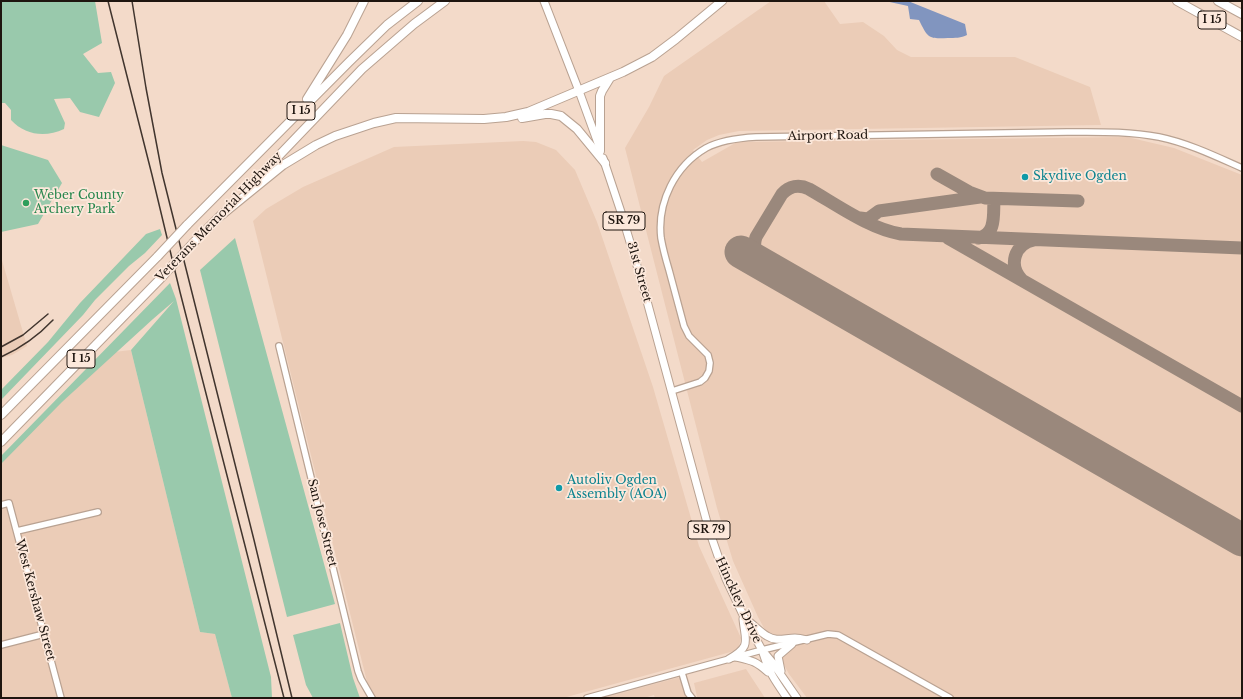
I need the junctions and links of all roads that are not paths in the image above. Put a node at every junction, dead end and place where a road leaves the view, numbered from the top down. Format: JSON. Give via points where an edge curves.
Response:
{"nodes":[{"id":1,"x":364,"y":1,"type":"edge"},
{"id":2,"x":418,"y":1,"type":"edge"},
{"id":3,"x":445,"y":1,"type":"edge"},
{"id":4,"x":544,"y":1,"type":"edge"},
{"id":5,"x":722,"y":1,"type":"edge"},
{"id":6,"x":1177,"y":1,"type":"edge"},
{"id":7,"x":1218,"y":1,"type":"edge"},
{"id":8,"x":1242,"y":14,"type":"edge"},
{"id":9,"x":1242,"y":37,"type":"edge"},
{"id":10,"x":610,"y":78,"type":"junction"},
{"id":11,"x":579,"y":91,"type":"junction"},
{"id":12,"x":298,"y":113,"type":"junction"},
{"id":13,"x":484,"y":119,"type":"junction"},
{"id":14,"x":600,"y":151,"type":"junction"},
{"id":15,"x":605,"y":163,"type":"junction"},
{"id":16,"x":1242,"y":168,"type":"edge"},
{"id":17,"x":219,"y":217,"type":"junction"},
{"id":18,"x":279,"y":346,"type":"dead end"},
{"id":19,"x":672,"y":391,"type":"junction"},
{"id":20,"x":1,"y":416,"type":"edge"},
{"id":21,"x":1,"y":442,"type":"edge"},
{"id":22,"x":696,"y":480,"type":"joint"},
{"id":23,"x":1,"y":505,"type":"edge"},
{"id":24,"x":98,"y":512,"type":"dead end"},
{"id":25,"x":17,"y":531,"type":"junction"},
{"id":26,"x":744,"y":617,"type":"junction"},
{"id":27,"x":44,"y":634,"type":"junction"},
{"id":28,"x":807,"y":640,"type":"junction"},
{"id":29,"x":792,"y":644,"type":"junction"},
{"id":30,"x":1,"y":645,"type":"edge"},
{"id":31,"x":762,"y":650,"type":"junction"},
{"id":32,"x":733,"y":658,"type":"junction"},
{"id":33,"x":682,"y":673,"type":"junction"},
{"id":34,"x":771,"y":674,"type":"junction"},
{"id":35,"x":782,"y":675,"type":"junction"},
{"id":36,"x":61,"y":698,"type":"edge"},
{"id":37,"x":372,"y":698,"type":"edge"},
{"id":38,"x":587,"y":698,"type":"edge"},
{"id":39,"x":692,"y":698,"type":"edge"},
{"id":40,"x":787,"y":698,"type":"edge"},
{"id":41,"x":796,"y":698,"type":"edge"},
{"id":42,"x":950,"y":698,"type":"edge"}],
"edges":[{"from":1,"to":12,"type":"highway","via":[[347,35]]},
{"from":2,"to":12,"type":"highway","name":"Veterans Memorial Highway","number":"I 15","via":[[387,25]]},
{"from":3,"to":17,"type":"highway","name":"Veterans Memorial Highway","number":"I 15","via":[[362,69]]},
{"from":4,"to":11,"type":"main road","name":"31st Street","number":"SR 79"},
{"from":5,"to":10,"type":"highway","via":[[652,57]]},
{"from":6,"to":9,"type":"highway","number":"I 15"},
{"from":7,"to":8,"type":"highway","number":"I 15"},
{"from":10,"to":11,"type":"highway"},
{"from":10,"to":14,"type":"highway","via":[[600,96]]},
{"from":11,"to":13,"type":"highway","via":[[528,112]]},
{"from":11,"to":14,"type":"main road","name":"31st Street","number":"SR 79"},
{"from":12,"to":20,"type":"highway","name":"Veterans Memorial Highway","number":"I 15","bridge":true},
{"from":13,"to":15,"type":"highway","via":[[497,122],[545,114],[561,116],[577,129]]},
{"from":13,"to":17,"type":"highway","via":[[396,118],[354,129],[316,145],[283,165]]},
{"from":14,"to":15,"type":"main road","name":"31st Street","number":"SR 79"},
{"from":15,"to":19,"type":"main road","name":"31st Street","number":"SR 79","via":[[639,271]]},
{"from":16,"to":19,"type":"street","name":"Airport Road","via":[[1159,137],[1114,132],[764,137],[722,142],[692,158],[680,171],[670,186],[663,207],[661,238],[684,326],[689,336],[708,355],[710,363],[705,378]]},
{"from":17,"to":21,"type":"highway","name":"Veterans Memorial Highway","number":"I 15","bridge":true},
{"from":18,"to":37,"type":"street","name":"San Jose Street","via":[[358,671]]},
{"from":19,"to":22,"type":"main road","name":"31st Street","number":"SR 79"},
{"from":22,"to":26,"type":"main road","name":"Hinckley Drive","number":"SR 79","via":[[717,554]]},
{"from":23,"to":25,"type":"street","name":"West Kershaw Street","via":[[9,503]]},
{"from":24,"to":25,"type":"street"},
{"from":25,"to":27,"type":"street","name":"West Kershaw Street"},
{"from":26,"to":28,"type":"main road","via":[[773,639]]},
{"from":26,"to":31,"type":"main road","name":"Hinckley Drive","number":"SR 79"},
{"from":26,"to":32,"type":"main road","via":[[744,648]]},
{"from":27,"to":30,"type":"street"},
{"from":27,"to":36,"type":"street","name":"West Kershaw Street"},
{"from":28,"to":29,"type":"street"},
{"from":28,"to":42,"type":"street","via":[[828,634],[838,635]]},
{"from":29,"to":31,"type":"street"},
{"from":29,"to":35,"type":"main road","via":[[778,656]]},
{"from":31,"to":32,"type":"street"},
{"from":31,"to":34,"type":"main road","name":"Hinckley Drive","number":"SR 79"},
{"from":31,"to":35,"type":"main road","name":"Hinckley Drive","number":"SR 79"},
{"from":32,"to":33,"type":"street"},
{"from":32,"to":34,"type":"main road","via":[[752,660]]},
{"from":33,"to":38,"type":"street"},
{"from":33,"to":39,"type":"street"},
{"from":34,"to":40,"type":"main road","name":"Hinckley Drive","number":"SR 79"},
{"from":35,"to":41,"type":"main road","name":"Hinckley Drive","number":"SR 79"}]}
